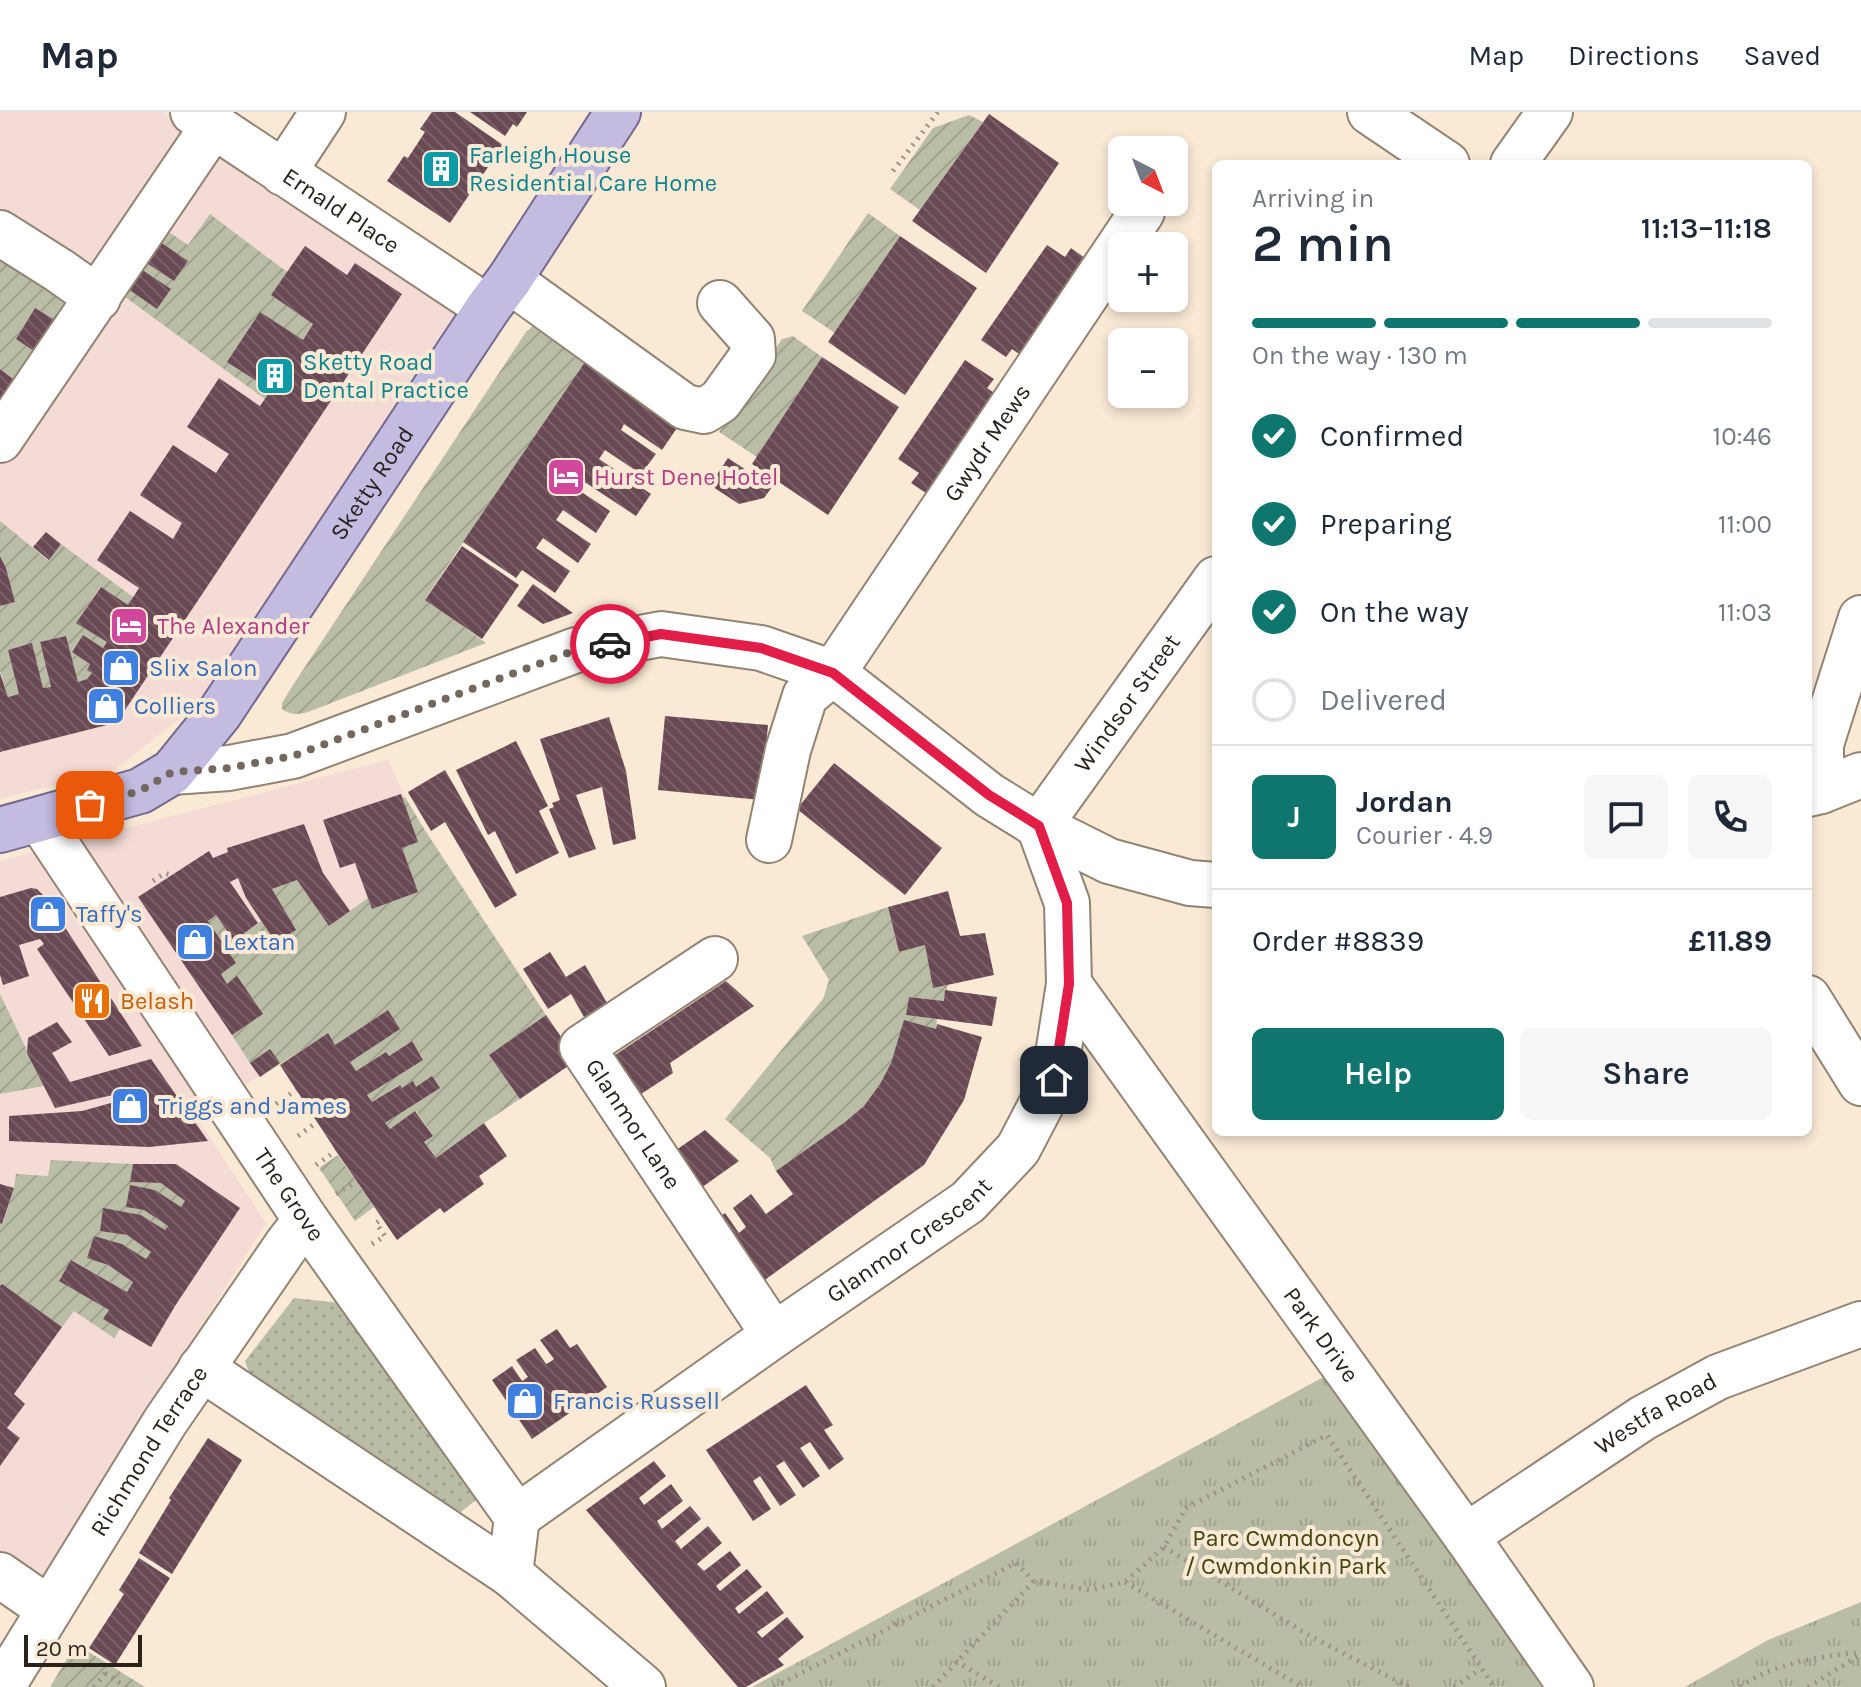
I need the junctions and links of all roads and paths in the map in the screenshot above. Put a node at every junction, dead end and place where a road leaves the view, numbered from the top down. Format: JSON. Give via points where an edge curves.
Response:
{"nodes":[{"id":1,"x":323,"y":112,"type":"edge"},
{"id":2,"x":618,"y":112,"type":"edge"},
{"id":3,"x":938,"y":112,"type":"edge"},
{"id":4,"x":1370,"y":112,"type":"edge"},
{"id":5,"x":1550,"y":112,"type":"edge"},
{"id":6,"x":203,"y":119,"type":"edge"},
{"id":7,"x":1441,"y":160,"type":"edge"},
{"id":8,"x":1516,"y":160,"type":"edge"},
{"id":9,"x":893,"y":171,"type":"dead end"},
{"id":10,"x":283,"y":173,"type":"junction"},
{"id":11,"x":1139,"y":216,"type":"edge"},
{"id":12,"x":0,"y":233,"type":"edge"},
{"id":13,"x":499,"y":294,"type":"junction"},
{"id":14,"x":98,"y":298,"type":"junction"},
{"id":15,"x":720,"y":303,"type":"dead end"},
{"id":16,"x":0,"y":440,"type":"edge"},
{"id":17,"x":1212,"y":585,"type":"edge"},
{"id":18,"x":1861,"y":618,"type":"edge"},
{"id":19,"x":833,"y":673,"type":"junction"},
{"id":20,"x":172,"y":772,"type":"junction"},
{"id":21,"x":1861,"y":775,"type":"edge"},
{"id":22,"x":1815,"y":792,"type":"edge"},
{"id":23,"x":20,"y":825,"type":"edge"},
{"id":24,"x":1039,"y":826,"type":"junction"},
{"id":25,"x":769,"y":840,"type":"dead end"},
{"id":26,"x":171,"y":875,"type":"dead end"},
{"id":27,"x":153,"y":881,"type":"dead end"},
{"id":28,"x":1212,"y":885,"type":"edge"},
{"id":29,"x":715,"y":959,"type":"dead end"},
{"id":30,"x":1069,"y":984,"type":"junction"},
{"id":31,"x":1812,"y":1004,"type":"edge"},
{"id":32,"x":1861,"y":1083,"type":"edge"},
{"id":33,"x":296,"y":1090,"type":"dead end"},
{"id":34,"x":272,"y":1107,"type":"dead end"},
{"id":35,"x":317,"y":1122,"type":"dead end"},
{"id":36,"x":294,"y":1139,"type":"dead end"},
{"id":37,"x":336,"y":1151,"type":"dead end"},
{"id":38,"x":312,"y":1168,"type":"dead end"},
{"id":39,"x":357,"y":1181,"type":"dead end"},
{"id":40,"x":319,"y":1208,"type":"junction"},
{"id":41,"x":382,"y":1219,"type":"dead end"},
{"id":42,"x":367,"y":1249,"type":"dead end"},
{"id":43,"x":1861,"y":1324,"type":"edge"},
{"id":44,"x":774,"y":1335,"type":"junction"},
{"id":45,"x":201,"y":1368,"type":"junction"},
{"id":46,"x":517,"y":1517,"type":"junction"},
{"id":47,"x":1466,"y":1536,"type":"junction"},
{"id":48,"x":1164,"y":1547,"type":"junction"},
{"id":49,"x":510,"y":1574,"type":"junction"},
{"id":50,"x":0,"y":1575,"type":"edge"},
{"id":51,"x":1034,"y":1581,"type":"junction"},
{"id":52,"x":1125,"y":1582,"type":"junction"},
{"id":53,"x":49,"y":1609,"type":"junction"},
{"id":54,"x":1861,"y":1653,"type":"edge"},
{"id":55,"x":956,"y":1661,"type":"junction"},
{"id":56,"x":1481,"y":1669,"type":"junction"},
{"id":57,"x":2,"y":1687,"type":"edge"},
{"id":58,"x":94,"y":1687,"type":"edge"},
{"id":59,"x":126,"y":1687,"type":"edge"},
{"id":60,"x":643,"y":1687,"type":"edge"},
{"id":61,"x":774,"y":1687,"type":"edge"},
{"id":62,"x":933,"y":1687,"type":"edge"},
{"id":63,"x":999,"y":1687,"type":"edge"},
{"id":64,"x":1302,"y":1687,"type":"edge"},
{"id":65,"x":1409,"y":1687,"type":"edge"},
{"id":66,"x":1454,"y":1687,"type":"edge"},
{"id":67,"x":1494,"y":1687,"type":"edge"},
{"id":68,"x":1571,"y":1687,"type":"edge"},
{"id":69,"x":1740,"y":1687,"type":"edge"},
{"id":70,"x":1808,"y":1687,"type":"edge"}],
"edges":[{"from":1,"to":10,"type":"street"},
{"from":2,"to":13,"type":"main road","name":"Sketty Road"},
{"from":3,"to":9,"type":"path"},
{"from":4,"to":7,"type":"street"},
{"from":5,"to":8,"type":"street"},
{"from":6,"to":10,"type":"street","name":"Ernald Place"},
{"from":6,"to":14,"type":"street"},
{"from":10,"to":13,"type":"street","name":"Ernald Place"},
{"from":11,"to":19,"type":"street","name":"Gwydr Mews"},
{"from":12,"to":14,"type":"street"},
{"from":13,"to":15,"type":"street","name":"Ernald Place","via":[[685,407],[704,411],[720,401],[753,355],[752,339]]},
{"from":13,"to":20,"type":"main road","name":"Sketty Road","via":[[219,714]]},
{"from":14,"to":16,"type":"street"},
{"from":17,"to":24,"type":"street","name":"Windsor Street"},
{"from":18,"to":22,"type":"street","via":[[1821,744]]},
{"from":19,"to":20,"type":"street","via":[[761,648],[661,634],[576,650],[293,756]]},
{"from":19,"to":24,"type":"street","via":[[989,795]]},
{"from":19,"to":25,"type":"street","name":"Gwydr Mews","via":[[805,696]]},
{"from":20,"to":23,"type":"main road","via":[[140,791]]},
{"from":21,"to":22,"type":"street"},
{"from":23,"to":40,"type":"street","name":"The Grove"},
{"from":24,"to":28,"type":"street","via":[[1109,861]]},
{"from":24,"to":30,"type":"street","name":"Glanmor Crescent","via":[[1067,903]]},
{"from":26,"to":27,"type":"path"},
{"from":29,"to":44,"type":"street","name":"Glanmor Lane","via":[[582,1047]]},
{"from":30,"to":44,"type":"street","name":"Glanmor Crescent","via":[[1054,1080],[1018,1149],[968,1202]]},
{"from":30,"to":47,"type":"street","name":"Park Drive"},
{"from":31,"to":32,"type":"street"},
{"from":33,"to":34,"type":"path"},
{"from":35,"to":36,"type":"path"},
{"from":37,"to":38,"type":"path"},
{"from":39,"to":40,"type":"path"},
{"from":40,"to":45,"type":"street","name":"Richmond Terrace"},
{"from":40,"to":46,"type":"street","name":"The Grove"},
{"from":41,"to":42,"type":"path","via":[[376,1223],[385,1236]]},
{"from":43,"to":47,"type":"street","name":"Westfa Road","via":[[1718,1377],[1643,1418]]},
{"from":44,"to":46,"type":"street","name":"Glanmor Crescent"},
{"from":45,"to":49,"type":"street"},
{"from":45,"to":53,"type":"street","name":"Richmond Terrace"},
{"from":46,"to":49,"type":"street"},
{"from":47,"to":68,"type":"street","name":"Park Drive"},
{"from":48,"to":52,"type":"path"},
{"from":48,"to":56,"type":"path","via":[[1186,1508],[1327,1435]]},
{"from":48,"to":65,"type":"path","via":[[1310,1636]]},
{"from":49,"to":60,"type":"street"},
{"from":50,"to":53,"type":"street"},
{"from":51,"to":52,"type":"path","via":[[1090,1590]]},
{"from":51,"to":55,"type":"path"},
{"from":51,"to":61,"type":"path","via":[[1016,1563]]},
{"from":52,"to":64,"type":"path"},
{"from":53,"to":57,"type":"street","name":"Richmond Terrace"},
{"from":54,"to":69,"type":"path","via":[[1809,1658]]},
{"from":54,"to":70,"type":"path"},
{"from":55,"to":62,"type":"path"},
{"from":55,"to":63,"type":"path"},
{"from":56,"to":66,"type":"path"},
{"from":56,"to":67,"type":"path"},
{"from":58,"to":59,"type":"path","via":[[106,1671]]}]}
